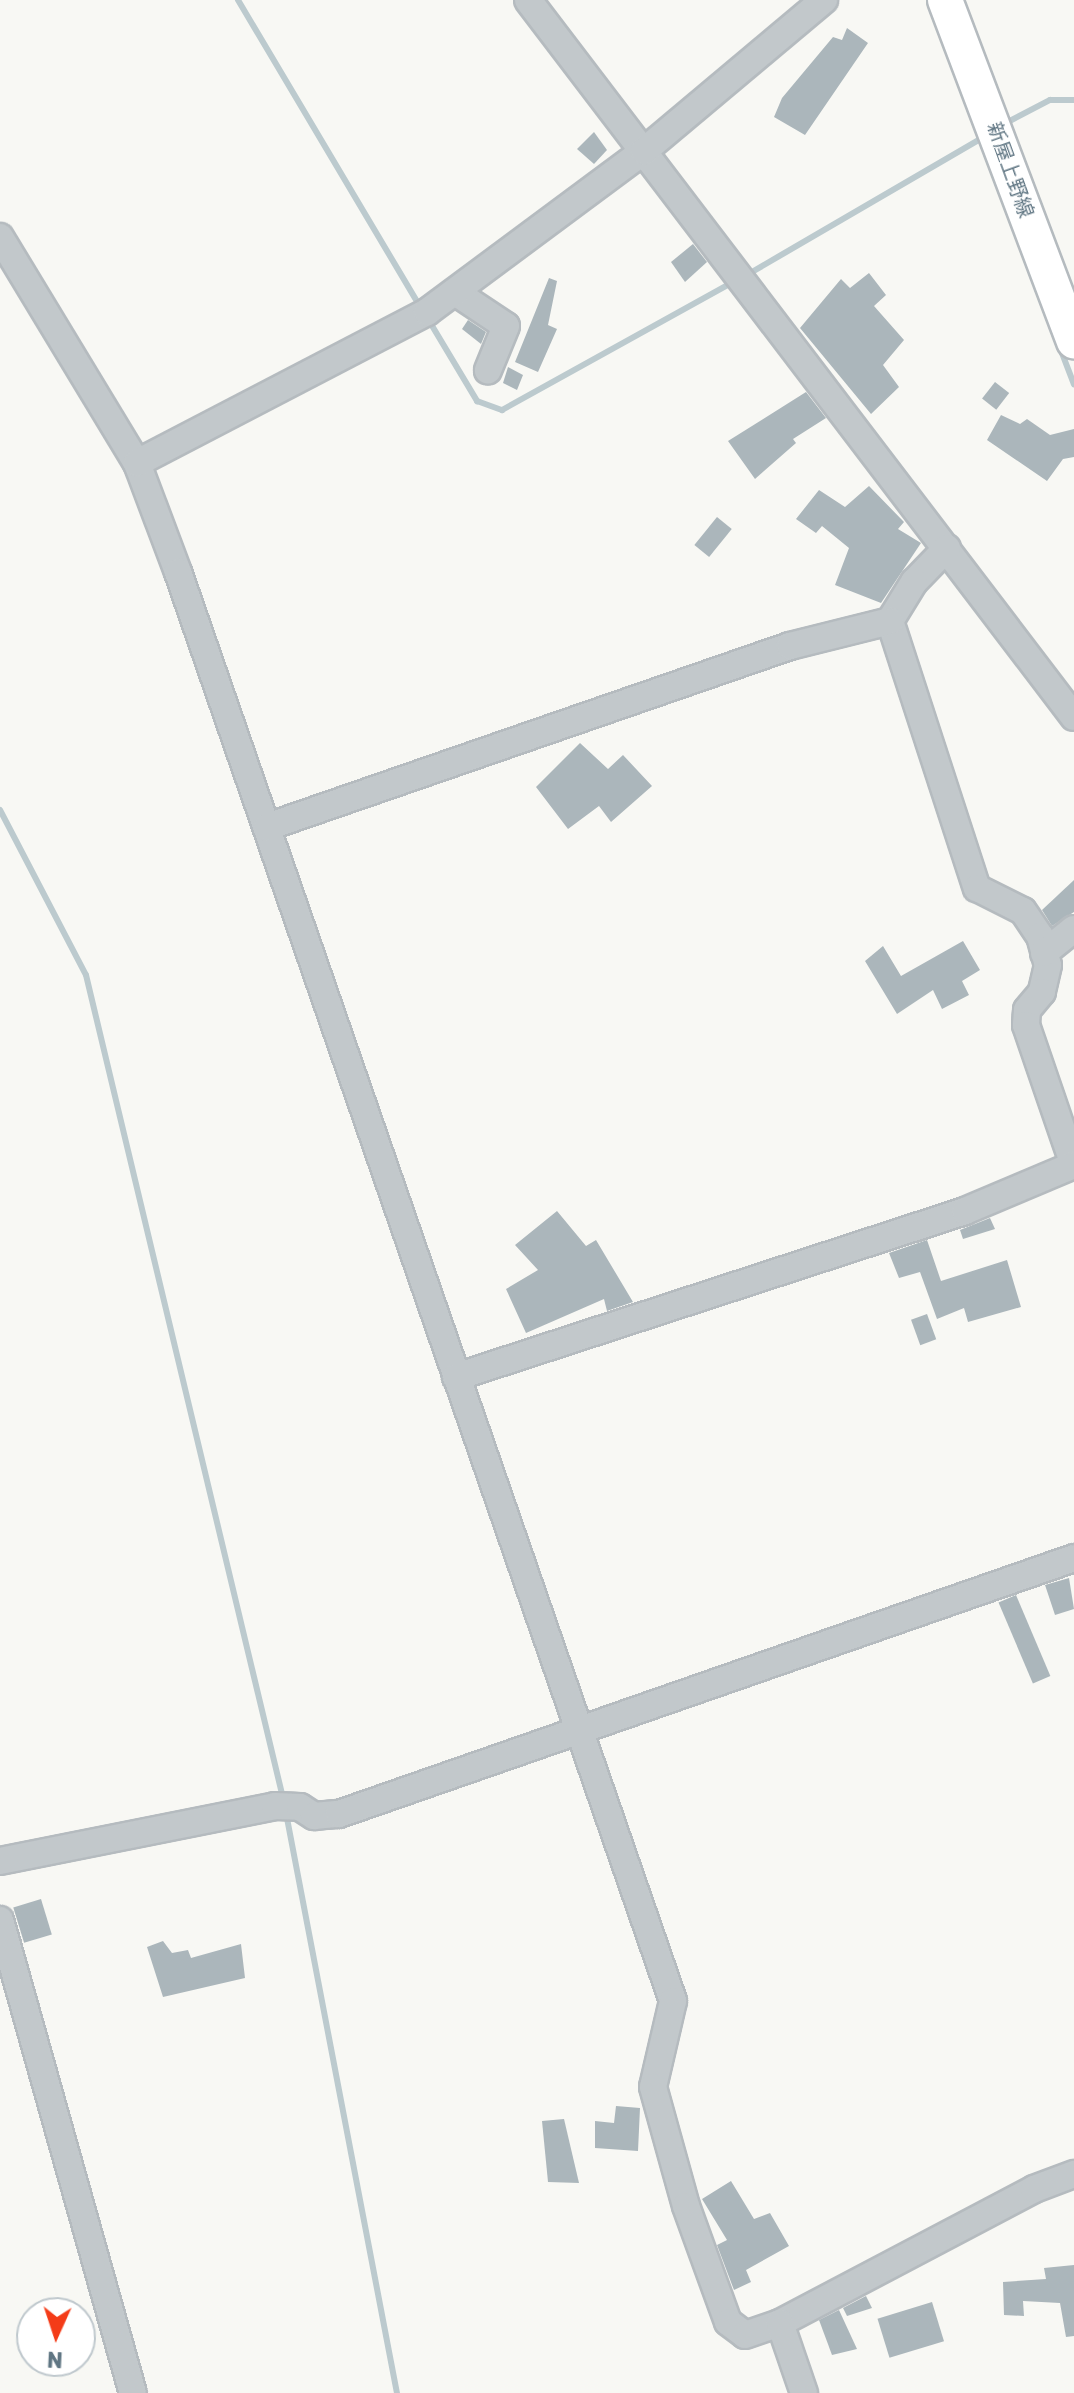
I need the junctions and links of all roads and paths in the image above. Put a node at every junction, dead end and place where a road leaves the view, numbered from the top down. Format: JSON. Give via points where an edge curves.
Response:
{"nodes":[{"id":1,"x":528,"y":0,"type":"edge"},
{"id":2,"x":824,"y":0,"type":"edge"},
{"id":3,"x":945,"y":0,"type":"edge"},
{"id":4,"x":644,"y":151,"type":"junction"},
{"id":5,"x":0,"y":237,"type":"edge"},
{"id":6,"x":455,"y":292,"type":"junction"},
{"id":7,"x":1074,"y":341,"type":"edge"},
{"id":8,"x":488,"y":370,"type":"dead end"},
{"id":9,"x":137,"y":463,"type":"junction"},
{"id":10,"x":947,"y":548,"type":"junction"},
{"id":11,"x":890,"y":621,"type":"junction"},
{"id":12,"x":1074,"y":717,"type":"edge"},
{"id":13,"x":267,"y":827,"type":"junction"},
{"id":14,"x":1074,"y":929,"type":"edge"},
{"id":15,"x":1044,"y":953,"type":"junction"},
{"id":16,"x":1074,"y":1165,"type":"edge"},
{"id":17,"x":456,"y":1377,"type":"junction"},
{"id":18,"x":1074,"y":1558,"type":"edge"},
{"id":19,"x":576,"y":1731,"type":"junction"},
{"id":20,"x":0,"y":1861,"type":"edge"},
{"id":21,"x":0,"y":1920,"type":"edge"},
{"id":22,"x":1074,"y":2174,"type":"edge"},
{"id":23,"x":780,"y":2323,"type":"junction"},
{"id":24,"x":133,"y":2393,"type":"edge"},
{"id":25,"x":804,"y":2393,"type":"edge"}],
"edges":[{"from":1,"to":4,"type":"street"},
{"from":2,"to":4,"type":"street"},
{"from":3,"to":7,"type":"main road","name":"新屋上野線"},
{"from":4,"to":6,"type":"street"},
{"from":4,"to":10,"type":"street"},
{"from":5,"to":9,"type":"street"},
{"from":6,"to":8,"type":"street","via":[[506,326]]},
{"from":6,"to":9,"type":"street","via":[[427,312]]},
{"from":9,"to":13,"type":"street"},
{"from":10,"to":11,"type":"street","via":[[914,582]]},
{"from":10,"to":12,"type":"street"},
{"from":11,"to":13,"type":"street","via":[[790,646]]},
{"from":11,"to":15,"type":"street","via":[[977,888],[1023,911]]},
{"from":13,"to":17,"type":"street"},
{"from":14,"to":15,"type":"street"},
{"from":15,"to":16,"type":"street","via":[[1048,965],[1042,992],[1027,1010],[1026,1025]]},
{"from":16,"to":17,"type":"street","via":[[965,1211]]},
{"from":17,"to":19,"type":"street"},
{"from":18,"to":19,"type":"street"},
{"from":19,"to":20,"type":"street","via":[[339,1814],[314,1816],[300,1807],[275,1806]]},
{"from":19,"to":23,"type":"street","via":[[673,2001],[653,2087],[686,2206],[728,2322],[745,2335]]},
{"from":21,"to":24,"type":"street"},
{"from":22,"to":23,"type":"street","via":[[1034,2189]]},
{"from":23,"to":25,"type":"street"}]}
